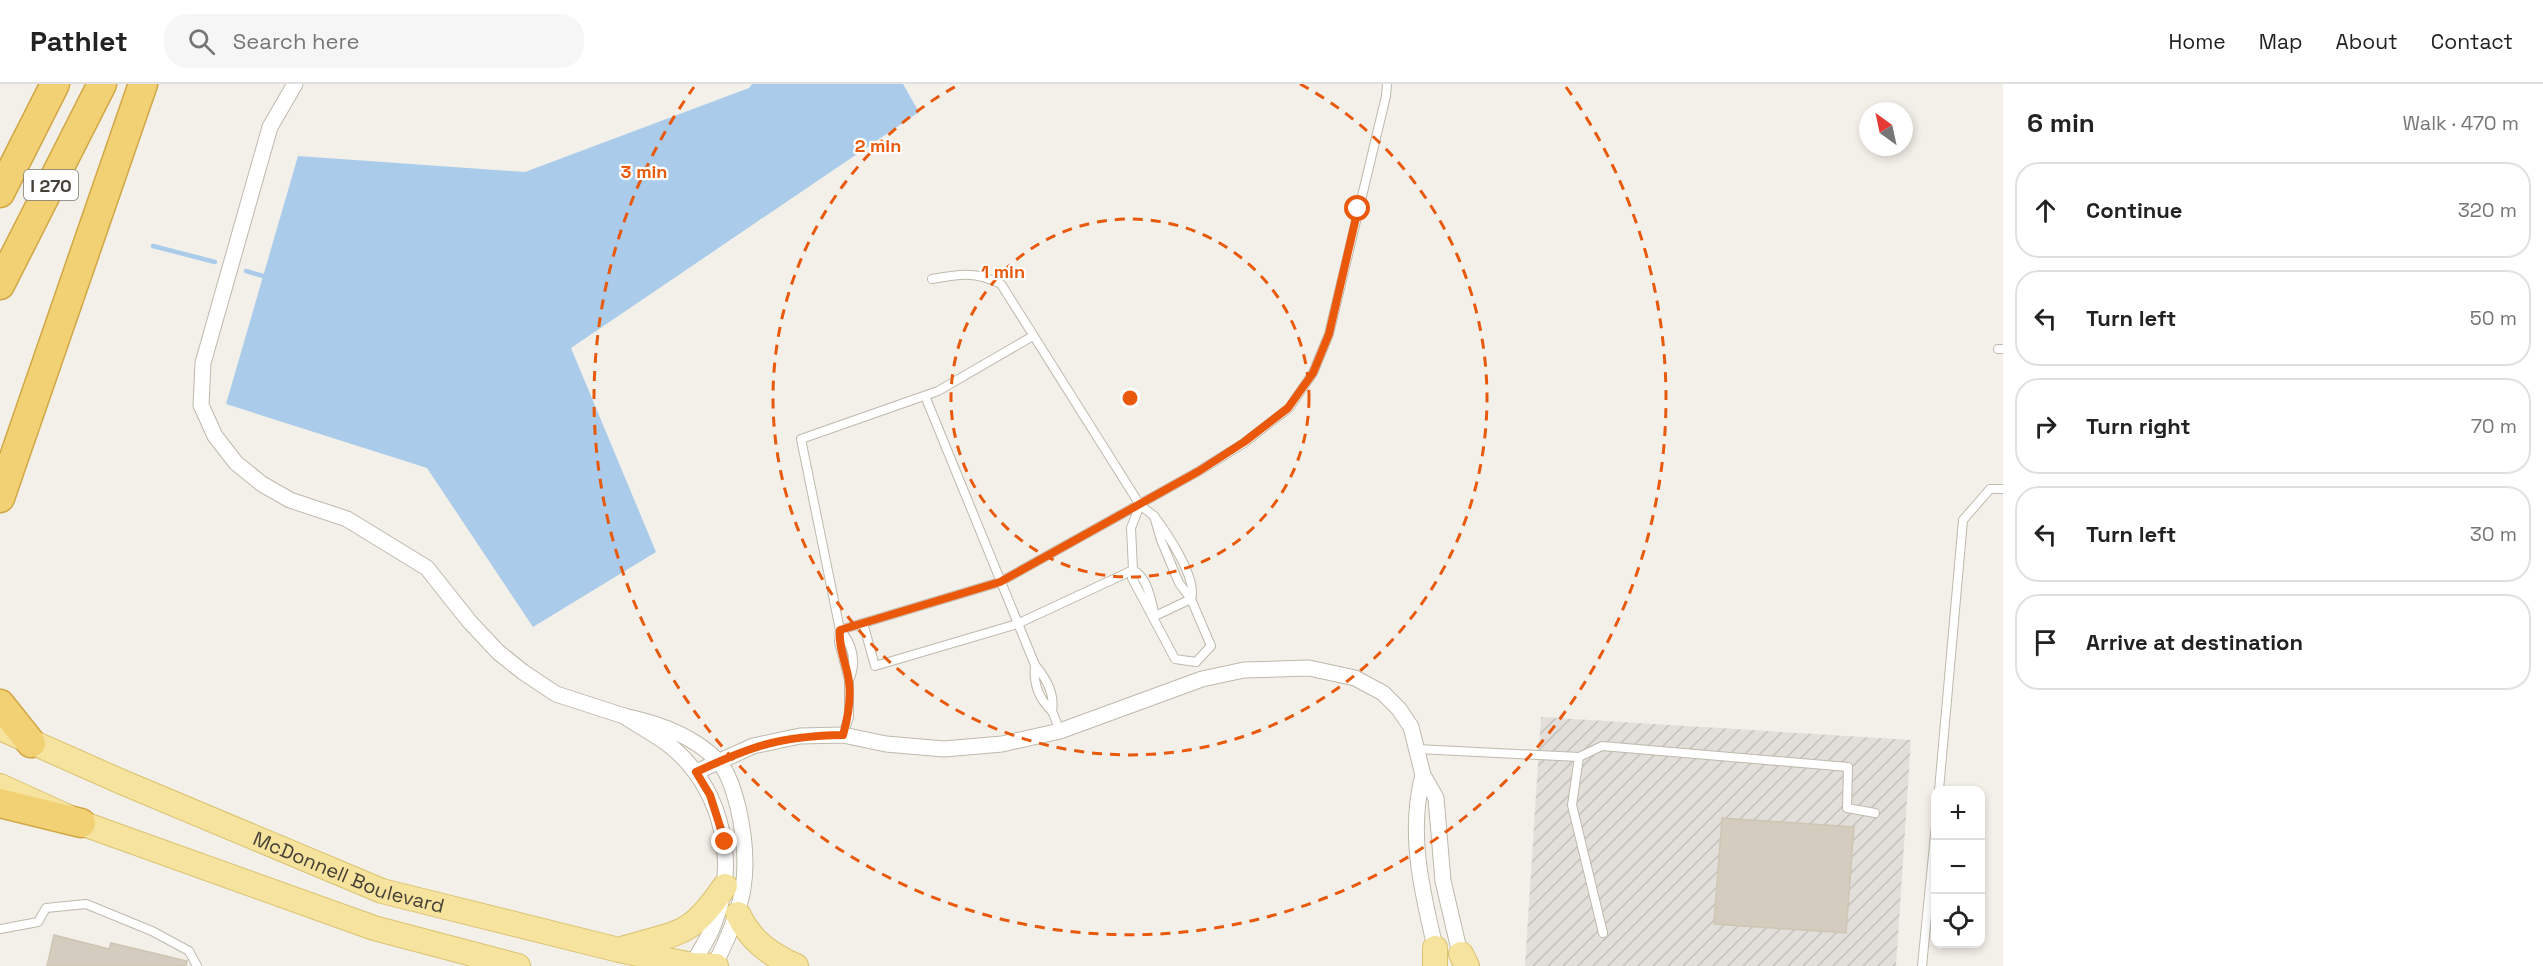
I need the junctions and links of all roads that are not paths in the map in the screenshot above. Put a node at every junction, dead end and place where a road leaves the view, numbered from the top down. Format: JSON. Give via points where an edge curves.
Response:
{"nodes":[{"id":1,"x":55,"y":84,"type":"edge"},
{"id":2,"x":102,"y":84,"type":"edge"},
{"id":3,"x":143,"y":84,"type":"edge"},
{"id":4,"x":295,"y":84,"type":"edge"},
{"id":5,"x":1387,"y":84,"type":"edge"},
{"id":6,"x":0,"y":193,"type":"edge"},
{"id":7,"x":932,"y":279,"type":"dead end"},
{"id":8,"x":0,"y":285,"type":"edge"},
{"id":9,"x":1033,"y":336,"type":"junction"},
{"id":10,"x":925,"y":396,"type":"junction"},
{"id":11,"x":2003,"y":489,"type":"edge"},
{"id":12,"x":0,"y":498,"type":"edge"},
{"id":13,"x":1140,"y":505,"type":"junction"},
{"id":14,"x":1133,"y":570,"type":"junction"},
{"id":15,"x":1000,"y":582,"type":"junction"},
{"id":16,"x":1191,"y":599,"type":"junction"},
{"id":17,"x":1155,"y":616,"type":"junction"},
{"id":18,"x":863,"y":623,"type":"junction"},
{"id":19,"x":1017,"y":624,"type":"junction"},
{"id":20,"x":840,"y":630,"type":"junction"},
{"id":21,"x":1196,"y":662,"type":"junction"},
{"id":22,"x":1202,"y":679,"type":"junction"},
{"id":23,"x":0,"y":704,"type":"edge"},
{"id":24,"x":624,"y":716,"type":"junction"},
{"id":25,"x":0,"y":728,"type":"edge"},
{"id":26,"x":1060,"y":731,"type":"junction"},
{"id":27,"x":843,"y":735,"type":"junction"},
{"id":28,"x":31,"y":743,"type":"junction"},
{"id":29,"x":1418,"y":749,"type":"junction"},
{"id":30,"x":1579,"y":757,"type":"junction"},
{"id":31,"x":718,"y":762,"type":"junction"},
{"id":32,"x":696,"y":772,"type":"junction"},
{"id":33,"x":1423,"y":775,"type":"junction"},
{"id":34,"x":0,"y":786,"type":"edge"},
{"id":35,"x":1939,"y":786,"type":"edge"},
{"id":36,"x":0,"y":803,"type":"edge"},
{"id":37,"x":1875,"y":813,"type":"dead end"},
{"id":38,"x":81,"y":823,"type":"junction"},
{"id":39,"x":1934,"y":840,"type":"edge"},
{"id":40,"x":725,"y":886,"type":"junction"},
{"id":41,"x":738,"y":914,"type":"junction"},
{"id":42,"x":0,"y":929,"type":"edge"},
{"id":43,"x":1603,"y":933,"type":"dead end"},
{"id":44,"x":619,"y":950,"type":"junction"},
{"id":45,"x":1436,"y":960,"type":"edge"},
{"id":46,"x":1464,"y":962,"type":"edge"},
{"id":47,"x":196,"y":966,"type":"edge"},
{"id":48,"x":519,"y":966,"type":"edge"},
{"id":49,"x":705,"y":966,"type":"edge"},
{"id":50,"x":796,"y":966,"type":"edge"},
{"id":51,"x":1922,"y":966,"type":"edge"}],
"edges":[{"from":1,"to":6,"type":"highway","number":"I 270"},
{"from":2,"to":8,"type":"highway","number":"I 270"},
{"from":3,"to":12,"type":"highway"},
{"from":4,"to":24,"type":"street","via":[[270,127],[203,363],[201,405],[215,436],[236,463],[262,484],[290,500],[348,519],[427,568],[498,652],[531,677],[556,694]]},
{"from":5,"to":13,"type":"lane","via":[[1329,334],[1313,373],[1288,408],[1244,442]]},
{"from":7,"to":9,"type":"lane","via":[[983,275],[1001,284]]},
{"from":9,"to":10,"type":"lane"},
{"from":9,"to":13,"type":"lane"},
{"from":10,"to":15,"type":"lane"},
{"from":10,"to":20,"type":"lane","via":[[801,439]]},
{"from":11,"to":35,"type":"lane","via":[[1990,489],[1963,520]]},
{"from":13,"to":14,"type":"lane","via":[[1131,528]]},
{"from":13,"to":15,"type":"lane"},
{"from":13,"to":16,"type":"lane","via":[[1154,516],[1179,583]]},
{"from":14,"to":17,"type":"lane","via":[[1132,578],[1141,597]]},
{"from":14,"to":19,"type":"lane"},
{"from":15,"to":18,"type":"lane"},
{"from":15,"to":19,"type":"lane"},
{"from":16,"to":17,"type":"lane"},
{"from":16,"to":21,"type":"lane","via":[[1211,646]]},
{"from":17,"to":21,"type":"lane","via":[[1175,659]]},
{"from":18,"to":19,"type":"lane","via":[[875,666]]},
{"from":18,"to":20,"type":"lane"},
{"from":19,"to":26,"type":"lane","via":[[1035,665],[1033,678]]},
{"from":20,"to":27,"type":"lane","via":[[849,639],[854,670],[849,680],[849,717]]},
{"from":21,"to":22,"type":"lane"},
{"from":22,"to":26,"type":"street"},
{"from":22,"to":29,"type":"street","via":[[1244,670],[1309,668],[1355,678],[1383,693],[1399,709],[1411,727]]},
{"from":23,"to":28,"type":"highway"},
{"from":24,"to":31,"type":"street","via":[[660,724]]},
{"from":24,"to":32,"type":"street","via":[[673,749]]},
{"from":25,"to":28,"type":"main road","name":"McDonnell Boulevard"},
{"from":26,"to":27,"type":"street","via":[[1002,744],[944,749],[886,744]]},
{"from":27,"to":31,"type":"street","via":[[800,736],[753,746]]},
{"from":28,"to":44,"type":"main road","name":"McDonnell Boulevard","via":[[382,891]]},
{"from":29,"to":30,"type":"lane"},
{"from":29,"to":33,"type":"street"},
{"from":30,"to":37,"type":"lane","via":[[1602,746],[1848,767],[1847,808]]},
{"from":30,"to":43,"type":"lane","via":[[1572,805]]},
{"from":31,"to":32,"type":"street"},
{"from":31,"to":41,"type":"street","via":[[734,789],[745,840],[745,890]]},
{"from":32,"to":40,"type":"street","via":[[710,795],[725,842]]},
{"from":33,"to":45,"type":"street","via":[[1417,799],[1415,842]]},
{"from":33,"to":46,"type":"street","via":[[1436,798],[1443,881]]},
{"from":34,"to":38,"type":"main road","name":"McDonnell Boulevard"},
{"from":36,"to":38,"type":"highway"},
{"from":38,"to":48,"type":"main road","name":"McDonnell Boulevard","via":[[374,928]]},
{"from":39,"to":51,"type":"lane"},
{"from":40,"to":44,"type":"main road","via":[[706,913],[684,932]]},
{"from":40,"to":49,"type":"street"},
{"from":41,"to":49,"type":"street","via":[[734,927]]},
{"from":41,"to":50,"type":"main road","via":[[754,941]]},
{"from":42,"to":47,"type":"lane","via":[[38,922],[46,908],[86,903],[189,951]]},
{"from":44,"to":49,"type":"main road","name":"McDonnell Boulevard"}]}
